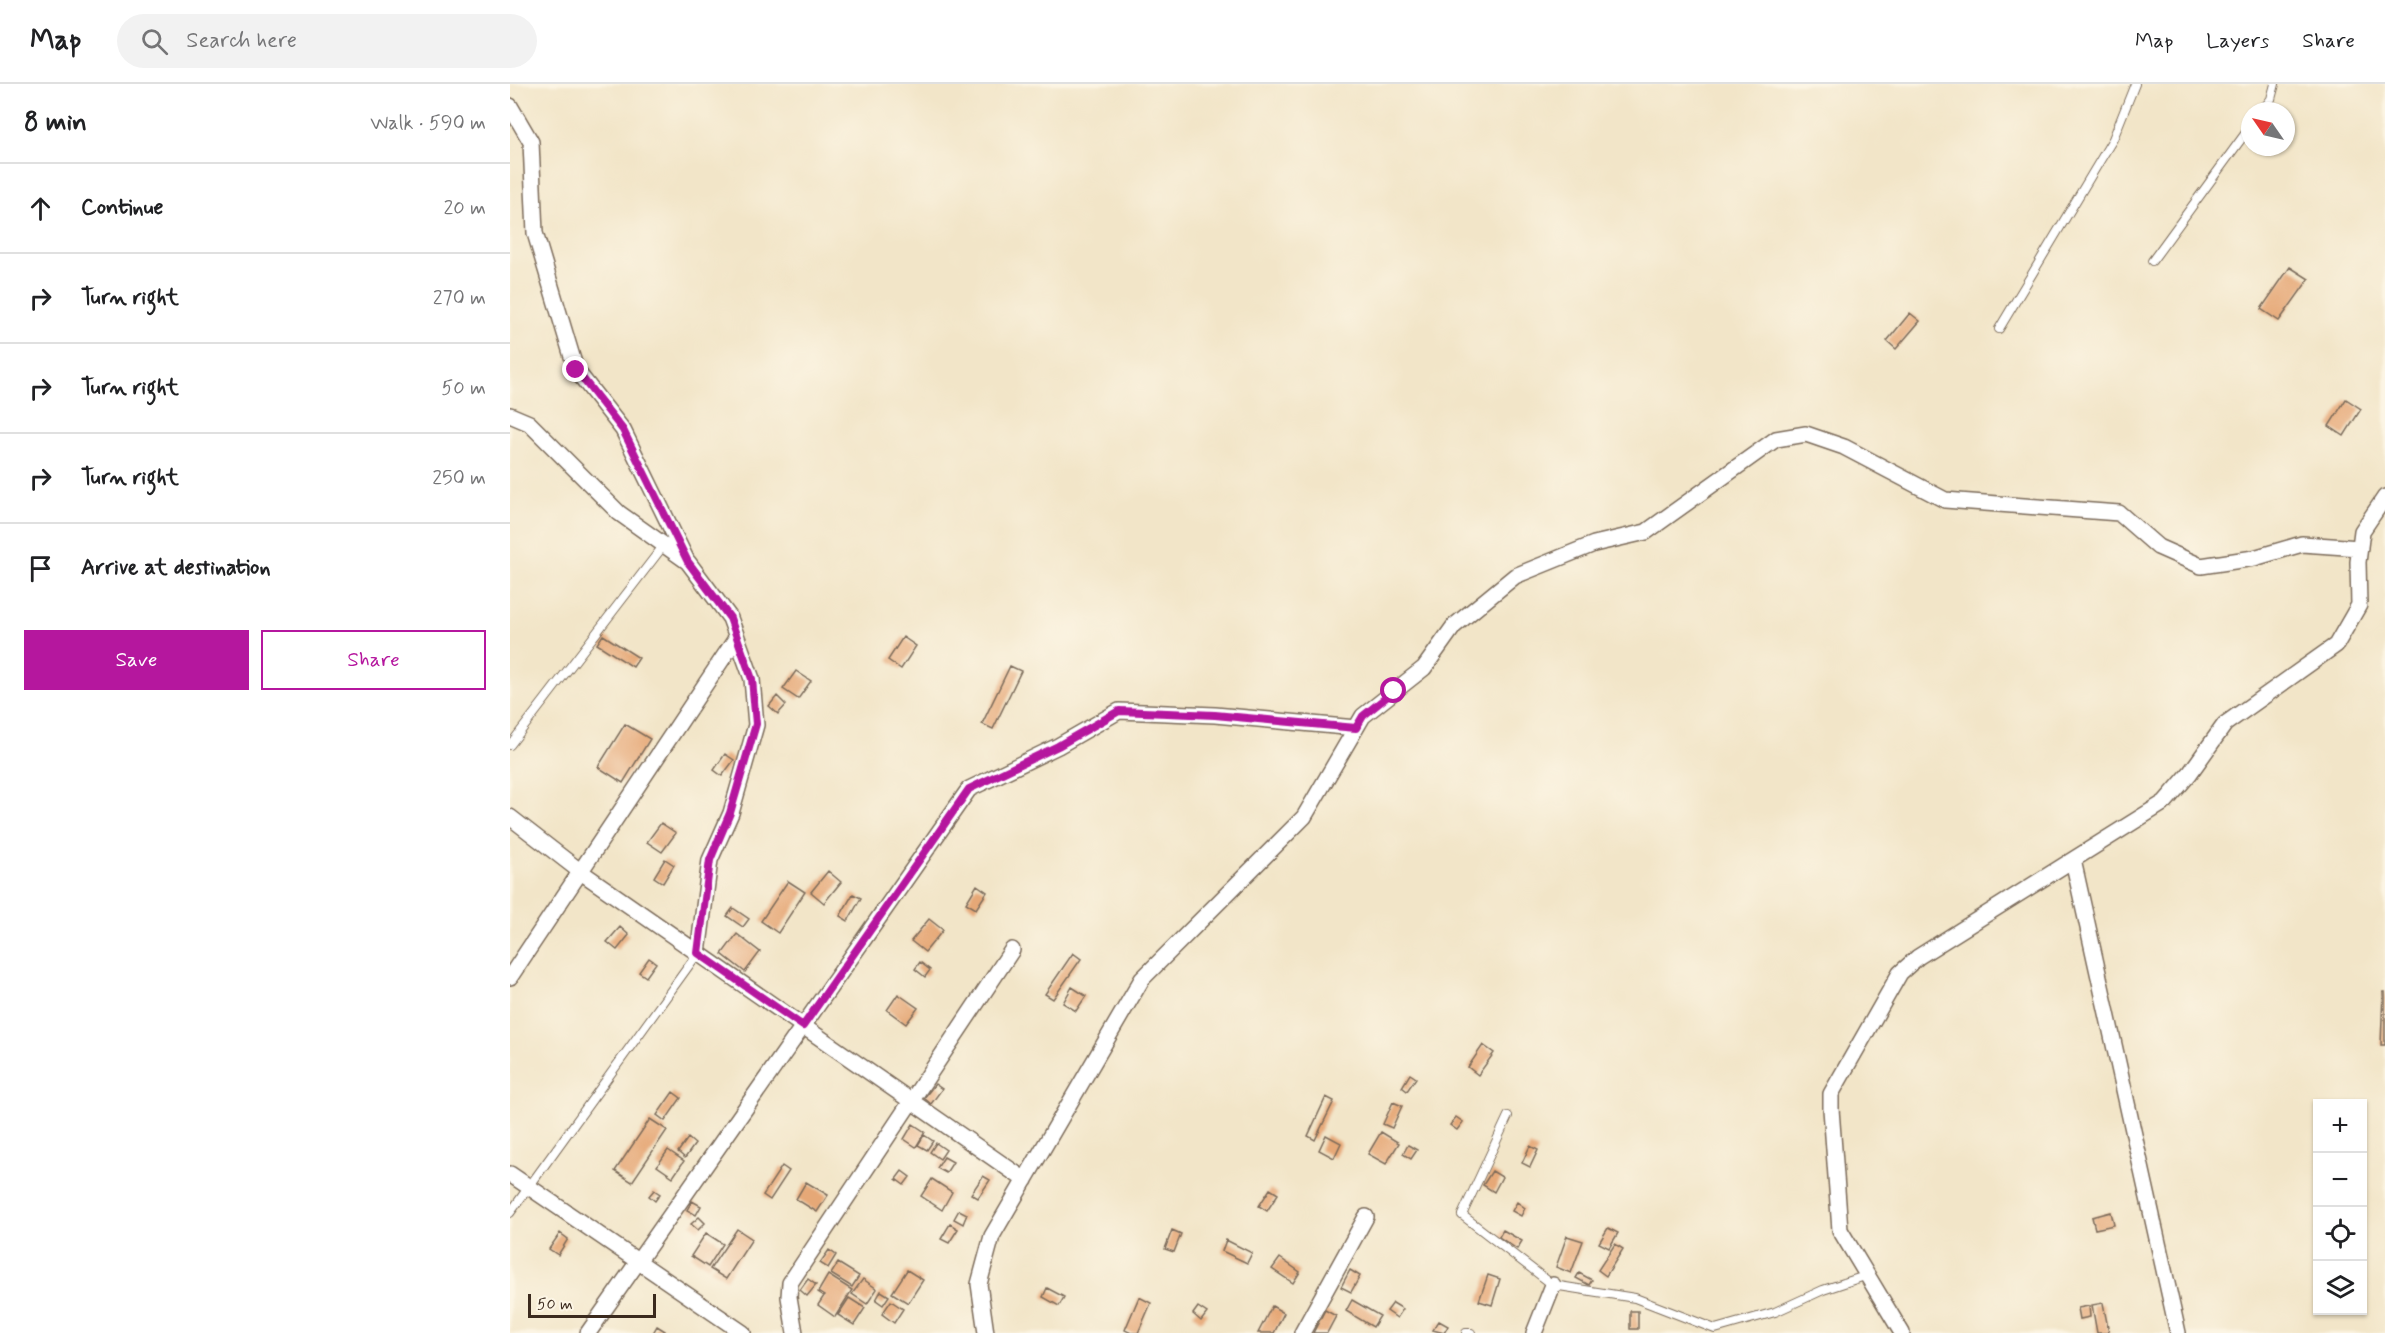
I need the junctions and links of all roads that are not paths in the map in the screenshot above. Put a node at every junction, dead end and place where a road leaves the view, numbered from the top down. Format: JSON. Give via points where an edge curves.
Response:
{"nodes":[{"id":1,"x":2135,"y":84,"type":"edge"},
{"id":2,"x":2275,"y":84,"type":"edge"},
{"id":3,"x":2269,"y":102,"type":"edge"},
{"id":4,"x":510,"y":106,"type":"edge"},
{"id":5,"x":2241,"y":139,"type":"edge"},
{"id":6,"x":2152,"y":261,"type":"dead end"},
{"id":7,"x":1999,"y":329,"type":"dead end"},
{"id":8,"x":510,"y":415,"type":"edge"},
{"id":9,"x":2385,"y":497,"type":"edge"},
{"id":10,"x":664,"y":545,"type":"junction"},
{"id":11,"x":2360,"y":548,"type":"junction"},
{"id":12,"x":688,"y":562,"type":"junction"},
{"id":13,"x":737,"y":637,"type":"junction"},
{"id":14,"x":1356,"y":728,"type":"junction"},
{"id":15,"x":510,"y":745,"type":"edge"},
{"id":16,"x":510,"y":817,"type":"edge"},
{"id":17,"x":2073,"y":860,"type":"junction"},
{"id":18,"x":580,"y":872,"type":"junction"},
{"id":19,"x":1012,"y":950,"type":"dead end"},
{"id":20,"x":698,"y":953,"type":"junction"},
{"id":21,"x":510,"y":977,"type":"edge"},
{"id":22,"x":803,"y":1026,"type":"junction"},
{"id":23,"x":911,"y":1102,"type":"junction"},
{"id":24,"x":1508,"y":1116,"type":"dead end"},
{"id":25,"x":510,"y":1174,"type":"edge"},
{"id":26,"x":1024,"y":1180,"type":"junction"},
{"id":27,"x":528,"y":1187,"type":"junction"},
{"id":28,"x":510,"y":1213,"type":"edge"},
{"id":29,"x":1366,"y":1217,"type":"dead end"},
{"id":30,"x":638,"y":1262,"type":"junction"},
{"id":31,"x":1868,"y":1275,"type":"junction"},
{"id":32,"x":1553,"y":1285,"type":"junction"},
{"id":33,"x":588,"y":1333,"type":"edge"},
{"id":34,"x":743,"y":1333,"type":"edge"},
{"id":35,"x":795,"y":1333,"type":"edge"},
{"id":36,"x":986,"y":1333,"type":"edge"},
{"id":37,"x":1302,"y":1333,"type":"edge"},
{"id":38,"x":1466,"y":1333,"type":"edge"},
{"id":39,"x":1471,"y":1333,"type":"edge"},
{"id":40,"x":1534,"y":1333,"type":"edge"},
{"id":41,"x":1902,"y":1333,"type":"edge"},
{"id":42,"x":2178,"y":1333,"type":"edge"}],
"edges":[{"from":1,"to":7,"type":"lane","via":[[2113,139]]},
{"from":2,"to":3,"type":"lane"},
{"from":4,"to":12,"type":"street","via":[[531,142],[535,233],[576,370],[623,430]]},
{"from":5,"to":6,"type":"lane"},
{"from":8,"to":10,"type":"street","via":[[529,423],[619,513]]},
{"from":9,"to":11,"type":"street","via":[[2362,531]]},
{"from":10,"to":12,"type":"street"},
{"from":10,"to":15,"type":"lane"},
{"from":11,"to":14,"type":"street","via":[[2302,544],[2254,558],[2201,566],[2158,547],[2119,513],[1945,500],[1844,447],[1806,434],[1776,440],[1646,532],[1594,544],[1515,576],[1454,626],[1425,668],[1363,716]]},
{"from":11,"to":17,"type":"street","via":[[2359,605],[2336,645],[2225,724],[2165,802]]},
{"from":12,"to":13,"type":"street","via":[[730,618]]},
{"from":13,"to":18,"type":"street"},
{"from":13,"to":20,"type":"street","via":[[752,679],[756,724],[730,813],[710,860]]},
{"from":14,"to":22,"type":"street","via":[[1119,711],[969,789]]},
{"from":14,"to":26,"type":"street","via":[[1304,817],[1142,979]]},
{"from":16,"to":18,"type":"street"},
{"from":17,"to":31,"type":"street","via":[[1918,957],[1900,973],[1831,1094],[1840,1230]]},
{"from":17,"to":42,"type":"street"},
{"from":18,"to":20,"type":"street"},
{"from":18,"to":21,"type":"street"},
{"from":19,"to":23,"type":"street"},
{"from":20,"to":22,"type":"street"},
{"from":20,"to":27,"type":"lane"},
{"from":22,"to":23,"type":"street"},
{"from":22,"to":30,"type":"street"},
{"from":23,"to":26,"type":"street"},
{"from":23,"to":35,"type":"street","via":[[790,1282]]},
{"from":24,"to":32,"type":"lane","via":[[1462,1215]]},
{"from":25,"to":27,"type":"street"},
{"from":26,"to":36,"type":"street","via":[[992,1236],[979,1284]]},
{"from":27,"to":28,"type":"lane"},
{"from":27,"to":30,"type":"street"},
{"from":29,"to":37,"type":"street"},
{"from":30,"to":33,"type":"street"},
{"from":30,"to":34,"type":"street"},
{"from":31,"to":32,"type":"lane","via":[[1775,1312],[1715,1329],[1635,1298]]},
{"from":31,"to":41,"type":"street"},
{"from":32,"to":40,"type":"street"},
{"from":38,"to":39,"type":"lane"}]}
